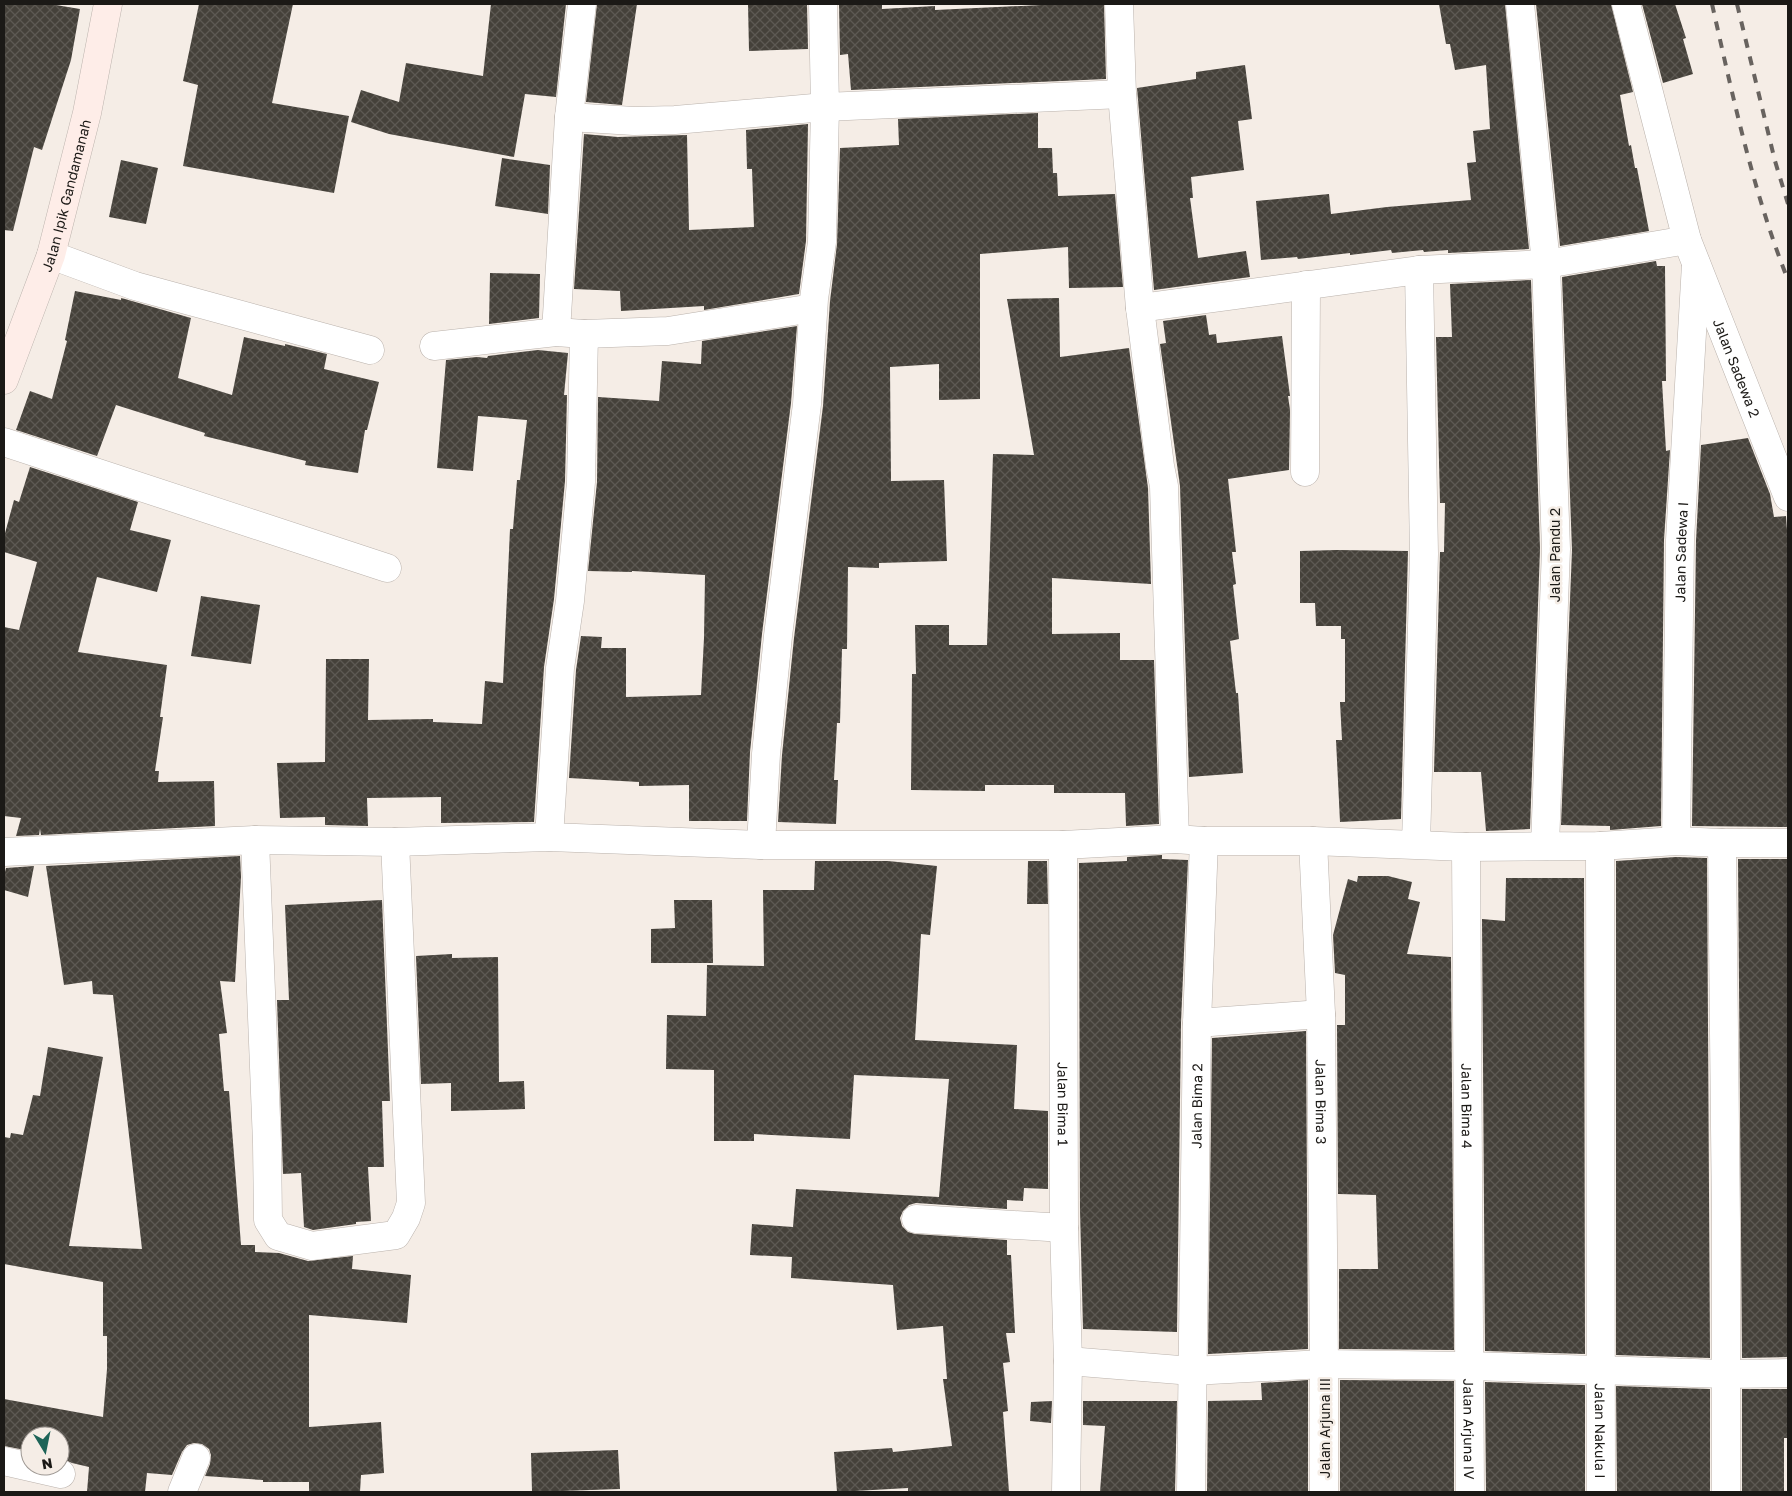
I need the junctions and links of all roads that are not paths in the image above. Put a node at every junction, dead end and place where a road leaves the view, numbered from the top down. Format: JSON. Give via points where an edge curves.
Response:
{"nodes":[{"id":1,"x":104,"y":4,"type":"edge"},
{"id":2,"x":582,"y":4,"type":"edge"},
{"id":3,"x":823,"y":4,"type":"edge"},
{"id":4,"x":1119,"y":4,"type":"edge"},
{"id":5,"x":1520,"y":4,"type":"edge"},
{"id":6,"x":1626,"y":4,"type":"edge"},
{"id":7,"x":1122,"y":94,"type":"junction"},
{"id":8,"x":825,"y":107,"type":"junction"},
{"id":9,"x":570,"y":117,"type":"junction"},
{"id":10,"x":1691,"y":252,"type":"junction"},
{"id":11,"x":51,"y":255,"type":"junction"},
{"id":12,"x":1546,"y":264,"type":"junction"},
{"id":13,"x":1419,"y":270,"type":"junction"},
{"id":14,"x":1306,"y":285,"type":"junction"},
{"id":15,"x":814,"y":308,"type":"junction"},
{"id":16,"x":1140,"y":308,"type":"junction"},
{"id":17,"x":556,"y":332,"type":"junction"},
{"id":18,"x":584,"y":334,"type":"junction"},
{"id":19,"x":434,"y":346,"type":"dead end"},
{"id":20,"x":370,"y":350,"type":"dead end"},
{"id":21,"x":4,"y":380,"type":"edge"},
{"id":22,"x":4,"y":442,"type":"edge"},
{"id":23,"x":1305,"y":472,"type":"dead end"},
{"id":24,"x":1788,"y":497,"type":"edge"},
{"id":25,"x":387,"y":568,"type":"dead end"},
{"id":26,"x":549,"y":837,"type":"junction"},
{"id":27,"x":1175,"y":839,"type":"junction"},
{"id":28,"x":255,"y":840,"type":"junction"},
{"id":29,"x":1204,"y":841,"type":"junction"},
{"id":30,"x":1313,"y":841,"type":"junction"},
{"id":31,"x":1676,"y":841,"type":"junction"},
{"id":32,"x":396,"y":842,"type":"junction"},
{"id":33,"x":1722,"y":843,"type":"junction"},
{"id":34,"x":1788,"y":843,"type":"edge"},
{"id":35,"x":1416,"y":844,"type":"junction"},
{"id":36,"x":762,"y":845,"type":"junction"},
{"id":37,"x":1063,"y":845,"type":"junction"},
{"id":38,"x":1466,"y":846,"type":"junction"},
{"id":39,"x":1545,"y":846,"type":"junction"},
{"id":40,"x":1600,"y":846,"type":"junction"},
{"id":41,"x":4,"y":852,"type":"edge"},
{"id":42,"x":1321,"y":1014,"type":"junction"},
{"id":43,"x":1197,"y":1023,"type":"junction"},
{"id":44,"x":916,"y":1219,"type":"dead end"},
{"id":45,"x":1064,"y":1228,"type":"junction"},
{"id":46,"x":1068,"y":1361,"type":"junction"},
{"id":47,"x":1324,"y":1364,"type":"junction"},
{"id":48,"x":1470,"y":1366,"type":"junction"},
{"id":49,"x":1601,"y":1370,"type":"junction"},
{"id":50,"x":1192,"y":1371,"type":"junction"},
{"id":51,"x":1788,"y":1373,"type":"edge"},
{"id":52,"x":1726,"y":1374,"type":"junction"},
{"id":53,"x":196,"y":1458,"type":"dead end"},
{"id":54,"x":4,"y":1461,"type":"edge"},
{"id":55,"x":20,"y":1465,"type":"edge"},
{"id":56,"x":182,"y":1492,"type":"edge"},
{"id":57,"x":1066,"y":1492,"type":"edge"},
{"id":58,"x":1191,"y":1492,"type":"edge"},
{"id":59,"x":1324,"y":1492,"type":"edge"},
{"id":60,"x":1470,"y":1492,"type":"edge"},
{"id":61,"x":1601,"y":1492,"type":"edge"},
{"id":62,"x":1726,"y":1492,"type":"edge"}],
"edges":[{"from":1,"to":11,"type":"street","name":"Jalan Ipik Gandamanah","via":[[87,113]]},
{"from":2,"to":9,"type":"street"},
{"from":3,"to":8,"type":"street"},
{"from":4,"to":7,"type":"street"},
{"from":5,"to":12,"type":"street","name":"Jalan Pandu 2"},
{"from":6,"to":10,"type":"street"},
{"from":7,"to":8,"type":"street"},
{"from":7,"to":16,"type":"street"},
{"from":8,"to":9,"type":"street","via":[[675,120]]},
{"from":8,"to":15,"type":"street","via":[[822,242]]},
{"from":9,"to":17,"type":"street"},
{"from":10,"to":12,"type":"street"},
{"from":10,"to":24,"type":"street","name":"Jalan Sadewa 2"},
{"from":10,"to":31,"type":"street","name":"Jalan Sadewa I","via":[[1680,540]]},
{"from":11,"to":20,"type":"street","via":[[135,286]]},
{"from":11,"to":21,"type":"street","name":"Jalan Ipik Gandamanah"},
{"from":12,"to":13,"type":"street"},
{"from":12,"to":39,"type":"street","name":"Jalan Pandu 2","via":[[1556,549]]},
{"from":13,"to":14,"type":"street"},
{"from":13,"to":35,"type":"street","via":[[1424,554]]},
{"from":14,"to":16,"type":"street"},
{"from":14,"to":23,"type":"street"},
{"from":15,"to":18,"type":"street","via":[[668,331]]},
{"from":15,"to":36,"type":"street","via":[[807,404],[766,754]]},
{"from":16,"to":27,"type":"street","via":[[1164,486]]},
{"from":17,"to":18,"type":"street"},
{"from":17,"to":19,"type":"street"},
{"from":18,"to":26,"type":"street","via":[[581,482],[560,668]]},
{"from":22,"to":25,"type":"street"},
{"from":26,"to":32,"type":"street"},
{"from":26,"to":36,"type":"street"},
{"from":27,"to":29,"type":"street"},
{"from":27,"to":37,"type":"street"},
{"from":28,"to":32,"type":"street"},
{"from":28,"to":32,"type":"street","via":[[268,1220],[278,1236],[312,1246],[396,1235],[410,1203]]},
{"from":28,"to":41,"type":"street"},
{"from":29,"to":30,"type":"street"},
{"from":29,"to":43,"type":"street","name":"Jalan Bima 2"},
{"from":30,"to":35,"type":"street"},
{"from":30,"to":42,"type":"street","name":"Jalan Bima 3"},
{"from":31,"to":33,"type":"street"},
{"from":31,"to":40,"type":"street"},
{"from":33,"to":34,"type":"street"},
{"from":33,"to":52,"type":"street"},
{"from":35,"to":38,"type":"street"},
{"from":36,"to":37,"type":"street"},
{"from":37,"to":45,"type":"street","name":"Jalan Bima 1"},
{"from":38,"to":39,"type":"street"},
{"from":38,"to":48,"type":"street","name":"Jalan Bima 4"},
{"from":39,"to":40,"type":"street"},
{"from":40,"to":49,"type":"street","name":"Jalan Nakula I"},
{"from":42,"to":43,"type":"street"},
{"from":42,"to":47,"type":"street","name":"Jalan Bima 3"},
{"from":43,"to":50,"type":"street","name":"Jalan Bima 2"},
{"from":44,"to":45,"type":"street"},
{"from":45,"to":46,"type":"street","name":"Jalan Bima 1"},
{"from":46,"to":50,"type":"street"},
{"from":46,"to":57,"type":"street","name":"Jalan Bima 1"},
{"from":47,"to":48,"type":"street"},
{"from":47,"to":50,"type":"street"},
{"from":47,"to":59,"type":"street","name":"Jalan Arjuna III"},
{"from":48,"to":49,"type":"street"},
{"from":48,"to":60,"type":"street","name":"Jalan Arjuna IV"},
{"from":49,"to":52,"type":"street"},
{"from":49,"to":61,"type":"street","name":"Jalan Nakula I"},
{"from":50,"to":58,"type":"street","name":"Jalan Bima 2"},
{"from":51,"to":52,"type":"street"},
{"from":52,"to":62,"type":"street"},
{"from":53,"to":56,"type":"street"},
{"from":54,"to":55,"type":"street"}]}
